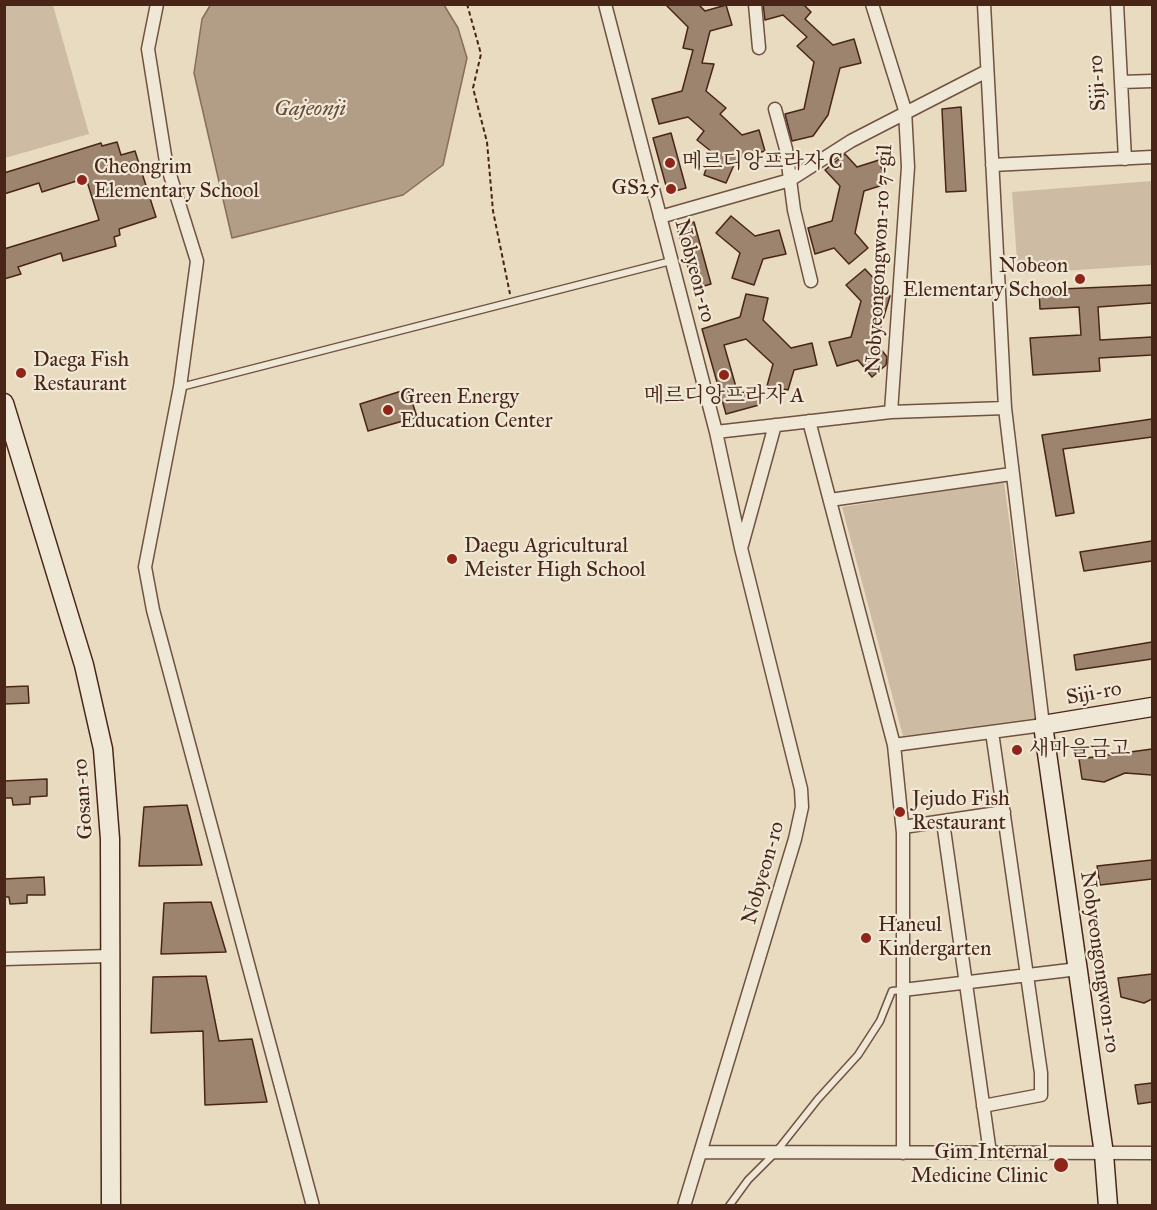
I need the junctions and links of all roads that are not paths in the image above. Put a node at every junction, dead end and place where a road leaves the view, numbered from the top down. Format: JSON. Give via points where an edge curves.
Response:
{"nodes":[{"id":1,"x":157,"y":4,"type":"edge"},
{"id":2,"x":605,"y":4,"type":"edge"},
{"id":3,"x":754,"y":4,"type":"edge"},
{"id":4,"x":872,"y":4,"type":"edge"},
{"id":5,"x":984,"y":4,"type":"edge"},
{"id":6,"x":1117,"y":4,"type":"edge"},
{"id":7,"x":759,"y":48,"type":"dead end"},
{"id":8,"x":987,"y":71,"type":"junction"},
{"id":9,"x":1152,"y":81,"type":"edge"},
{"id":10,"x":1121,"y":82,"type":"junction"},
{"id":11,"x":775,"y":109,"type":"dead end"},
{"id":12,"x":905,"y":111,"type":"junction"},
{"id":13,"x":1152,"y":157,"type":"edge"},
{"id":14,"x":1125,"y":159,"type":"junction"},
{"id":15,"x":992,"y":165,"type":"junction"},
{"id":16,"x":790,"y":180,"type":"junction"},
{"id":17,"x":660,"y":217,"type":"junction"},
{"id":18,"x":671,"y":261,"type":"junction"},
{"id":19,"x":811,"y":281,"type":"dead end"},
{"id":20,"x":180,"y":387,"type":"junction"},
{"id":21,"x":4,"y":403,"type":"edge"},
{"id":22,"x":1005,"y":408,"type":"junction"},
{"id":23,"x":891,"y":412,"type":"junction"},
{"id":24,"x":810,"y":421,"type":"junction"},
{"id":25,"x":775,"y":425,"type":"junction"},
{"id":26,"x":716,"y":432,"type":"junction"},
{"id":27,"x":1011,"y":474,"type":"junction"},
{"id":28,"x":830,"y":500,"type":"junction"},
{"id":29,"x":741,"y":548,"type":"junction"},
{"id":30,"x":1152,"y":707,"type":"edge"},
{"id":31,"x":1043,"y":725,"type":"junction"},
{"id":32,"x":992,"y":732,"type":"junction"},
{"id":33,"x":894,"y":745,"type":"junction"},
{"id":34,"x":1004,"y":812,"type":"junction"},
{"id":35,"x":943,"y":822,"type":"junction"},
{"id":36,"x":903,"y":827,"type":"junction"},
{"id":37,"x":110,"y":956,"type":"junction"},
{"id":38,"x":4,"y":959,"type":"edge"},
{"id":39,"x":1078,"y":969,"type":"junction"},
{"id":40,"x":1027,"y":974,"type":"junction"},
{"id":41,"x":965,"y":982,"type":"junction"},
{"id":42,"x":903,"y":990,"type":"junction"},
{"id":43,"x":983,"y":1106,"type":"junction"},
{"id":44,"x":701,"y":1152,"type":"junction"},
{"id":45,"x":776,"y":1152,"type":"junction"},
{"id":46,"x":903,"y":1153,"type":"junction"},
{"id":47,"x":990,"y":1153,"type":"junction"},
{"id":48,"x":1104,"y":1154,"type":"junction"},
{"id":49,"x":1152,"y":1154,"type":"edge"},
{"id":50,"x":111,"y":1206,"type":"edge"},
{"id":51,"x":313,"y":1206,"type":"edge"},
{"id":52,"x":684,"y":1206,"type":"edge"},
{"id":53,"x":729,"y":1206,"type":"edge"},
{"id":54,"x":1108,"y":1206,"type":"edge"}],
"edges":[{"from":1,"to":20,"type":"street","via":[[148,49],[166,162],[197,261]]},
{"from":2,"to":17,"type":"street","name":"Nobyeon-ro"},
{"from":3,"to":7,"type":"street"},
{"from":4,"to":12,"type":"street","name":"Nobyeongongwon-ro 7-gil"},
{"from":5,"to":8,"type":"street","name":"Nobyeongongwon-ro"},
{"from":6,"to":10,"type":"street","name":"Siji-ro"},
{"from":8,"to":12,"type":"street"},
{"from":8,"to":15,"type":"street","name":"Nobyeongongwon-ro"},
{"from":9,"to":10,"type":"street"},
{"from":10,"to":14,"type":"street","name":"Siji-ro"},
{"from":11,"to":16,"type":"street"},
{"from":12,"to":16,"type":"street"},
{"from":12,"to":23,"type":"street","name":"Nobyeongongwon-ro 7-gil","via":[[908,167]]},
{"from":13,"to":14,"type":"street"},
{"from":14,"to":15,"type":"street"},
{"from":15,"to":22,"type":"street","name":"Nobyeongongwon-ro"},
{"from":16,"to":17,"type":"street"},
{"from":16,"to":19,"type":"street"},
{"from":17,"to":18,"type":"street","name":"Nobyeon-ro"},
{"from":18,"to":20,"type":"lane"},
{"from":18,"to":26,"type":"street","name":"Nobyeon-ro"},
{"from":20,"to":51,"type":"street","via":[[145,567],[156,621]]},
{"from":21,"to":37,"type":"main road","name":"Gosan-ro","via":[[84,665],[103,749],[110,839]]},
{"from":22,"to":23,"type":"street"},
{"from":22,"to":27,"type":"street","name":"Nobyeongongwon-ro"},
{"from":23,"to":24,"type":"street"},
{"from":24,"to":25,"type":"street"},
{"from":24,"to":28,"type":"street"},
{"from":25,"to":26,"type":"street"},
{"from":25,"to":29,"type":"street","name":"Nobyeon-ro"},
{"from":26,"to":29,"type":"street","name":"Nobyeon-ro"},
{"from":27,"to":28,"type":"street"},
{"from":27,"to":31,"type":"street","name":"Nobyeongongwon-ro"},
{"from":28,"to":33,"type":"street"},
{"from":29,"to":44,"type":"street","name":"Nobyeon-ro","via":[[801,789],[802,807]]},
{"from":30,"to":31,"type":"main road","name":"Siji-ro"},
{"from":31,"to":32,"type":"street"},
{"from":31,"to":39,"type":"main road","name":"Nobyeongongwon-ro"},
{"from":32,"to":33,"type":"street"},
{"from":32,"to":34,"type":"street"},
{"from":33,"to":36,"type":"street"},
{"from":34,"to":35,"type":"street"},
{"from":34,"to":40,"type":"street"},
{"from":35,"to":36,"type":"street"},
{"from":35,"to":41,"type":"street"},
{"from":36,"to":42,"type":"street"},
{"from":37,"to":38,"type":"street"},
{"from":37,"to":50,"type":"main road","name":"Gosan-ro"},
{"from":39,"to":40,"type":"street"},
{"from":39,"to":48,"type":"main road","name":"Nobyeongongwon-ro"},
{"from":40,"to":41,"type":"street"},
{"from":40,"to":43,"type":"street","via":[[1041,1095]]},
{"from":41,"to":42,"type":"street"},
{"from":41,"to":43,"type":"street"},
{"from":42,"to":45,"type":"lane","via":[[892,991],[880,1022],[858,1055]]},
{"from":42,"to":46,"type":"street"},
{"from":43,"to":47,"type":"street"},
{"from":44,"to":45,"type":"street"},
{"from":44,"to":52,"type":"street","name":"Nobyeon-ro"},
{"from":45,"to":46,"type":"street"},
{"from":45,"to":53,"type":"lane"},
{"from":46,"to":47,"type":"street"},
{"from":47,"to":48,"type":"street"},
{"from":48,"to":49,"type":"street"},
{"from":48,"to":54,"type":"main road","name":"Nobyeongongwon-ro"}]}
